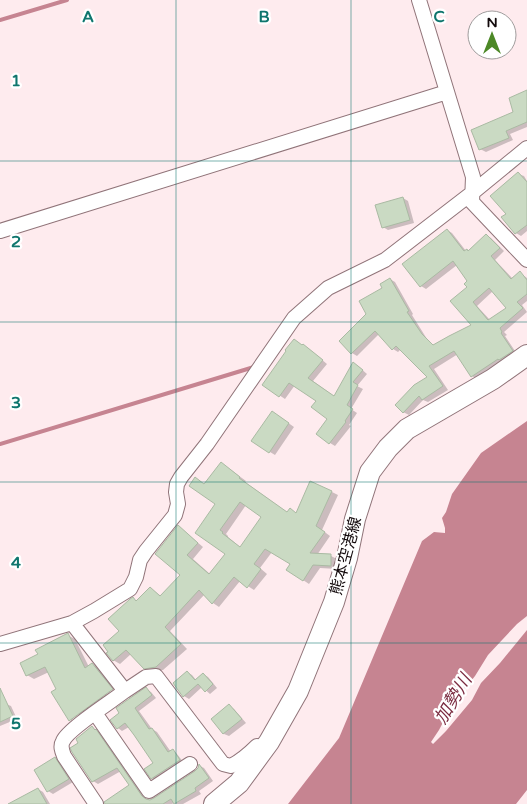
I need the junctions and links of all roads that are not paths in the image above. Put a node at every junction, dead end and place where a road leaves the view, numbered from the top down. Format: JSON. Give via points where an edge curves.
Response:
{"nodes":[{"id":1,"x":419,"y":0,"type":"edge"},
{"id":2,"x":447,"y":92,"type":"junction"},
{"id":3,"x":527,"y":148,"type":"edge"},
{"id":4,"x":472,"y":193,"type":"junction"},
{"id":5,"x":0,"y":231,"type":"edge"},
{"id":6,"x":527,"y":260,"type":"edge"},
{"id":7,"x":527,"y":355,"type":"edge"},
{"id":8,"x":72,"y":623,"type":"junction"},
{"id":9,"x":0,"y":644,"type":"edge"},
{"id":10,"x":125,"y":691,"type":"junction"},
{"id":11,"x":95,"y":713,"type":"junction"},
{"id":12,"x":269,"y":742,"type":"junction"},
{"id":13,"x":190,"y":764,"type":"dead end"},
{"id":14,"x":96,"y":804,"type":"edge"},
{"id":15,"x":214,"y":804,"type":"edge"}],
"edges":[{"from":1,"to":2,"type":"street"},
{"from":2,"to":4,"type":"street","via":[[472,177]]},
{"from":2,"to":5,"type":"street"},
{"from":3,"to":4,"type":"street"},
{"from":4,"to":6,"type":"street","via":[[472,202]]},
{"from":4,"to":8,"type":"street","via":[[385,260],[328,288],[294,318],[181,477],[177,484],[175,515],[140,560],[130,589]]},
{"from":7,"to":12,"type":"main road","name":"熊本空港線","via":[[493,379],[407,429],[370,472],[334,602],[298,691]]},
{"from":8,"to":9,"type":"street"},
{"from":8,"to":10,"type":"street"},
{"from":10,"to":11,"type":"street"},
{"from":10,"to":12,"type":"street","via":[[146,678],[156,676],[223,764],[231,766],[249,755],[261,742]]},
{"from":11,"to":13,"type":"street","via":[[149,791]]},
{"from":11,"to":14,"type":"street","via":[[72,730],[63,740],[61,749]]},
{"from":12,"to":15,"type":"main road","name":"熊本空港線","via":[[239,783]]}]}
